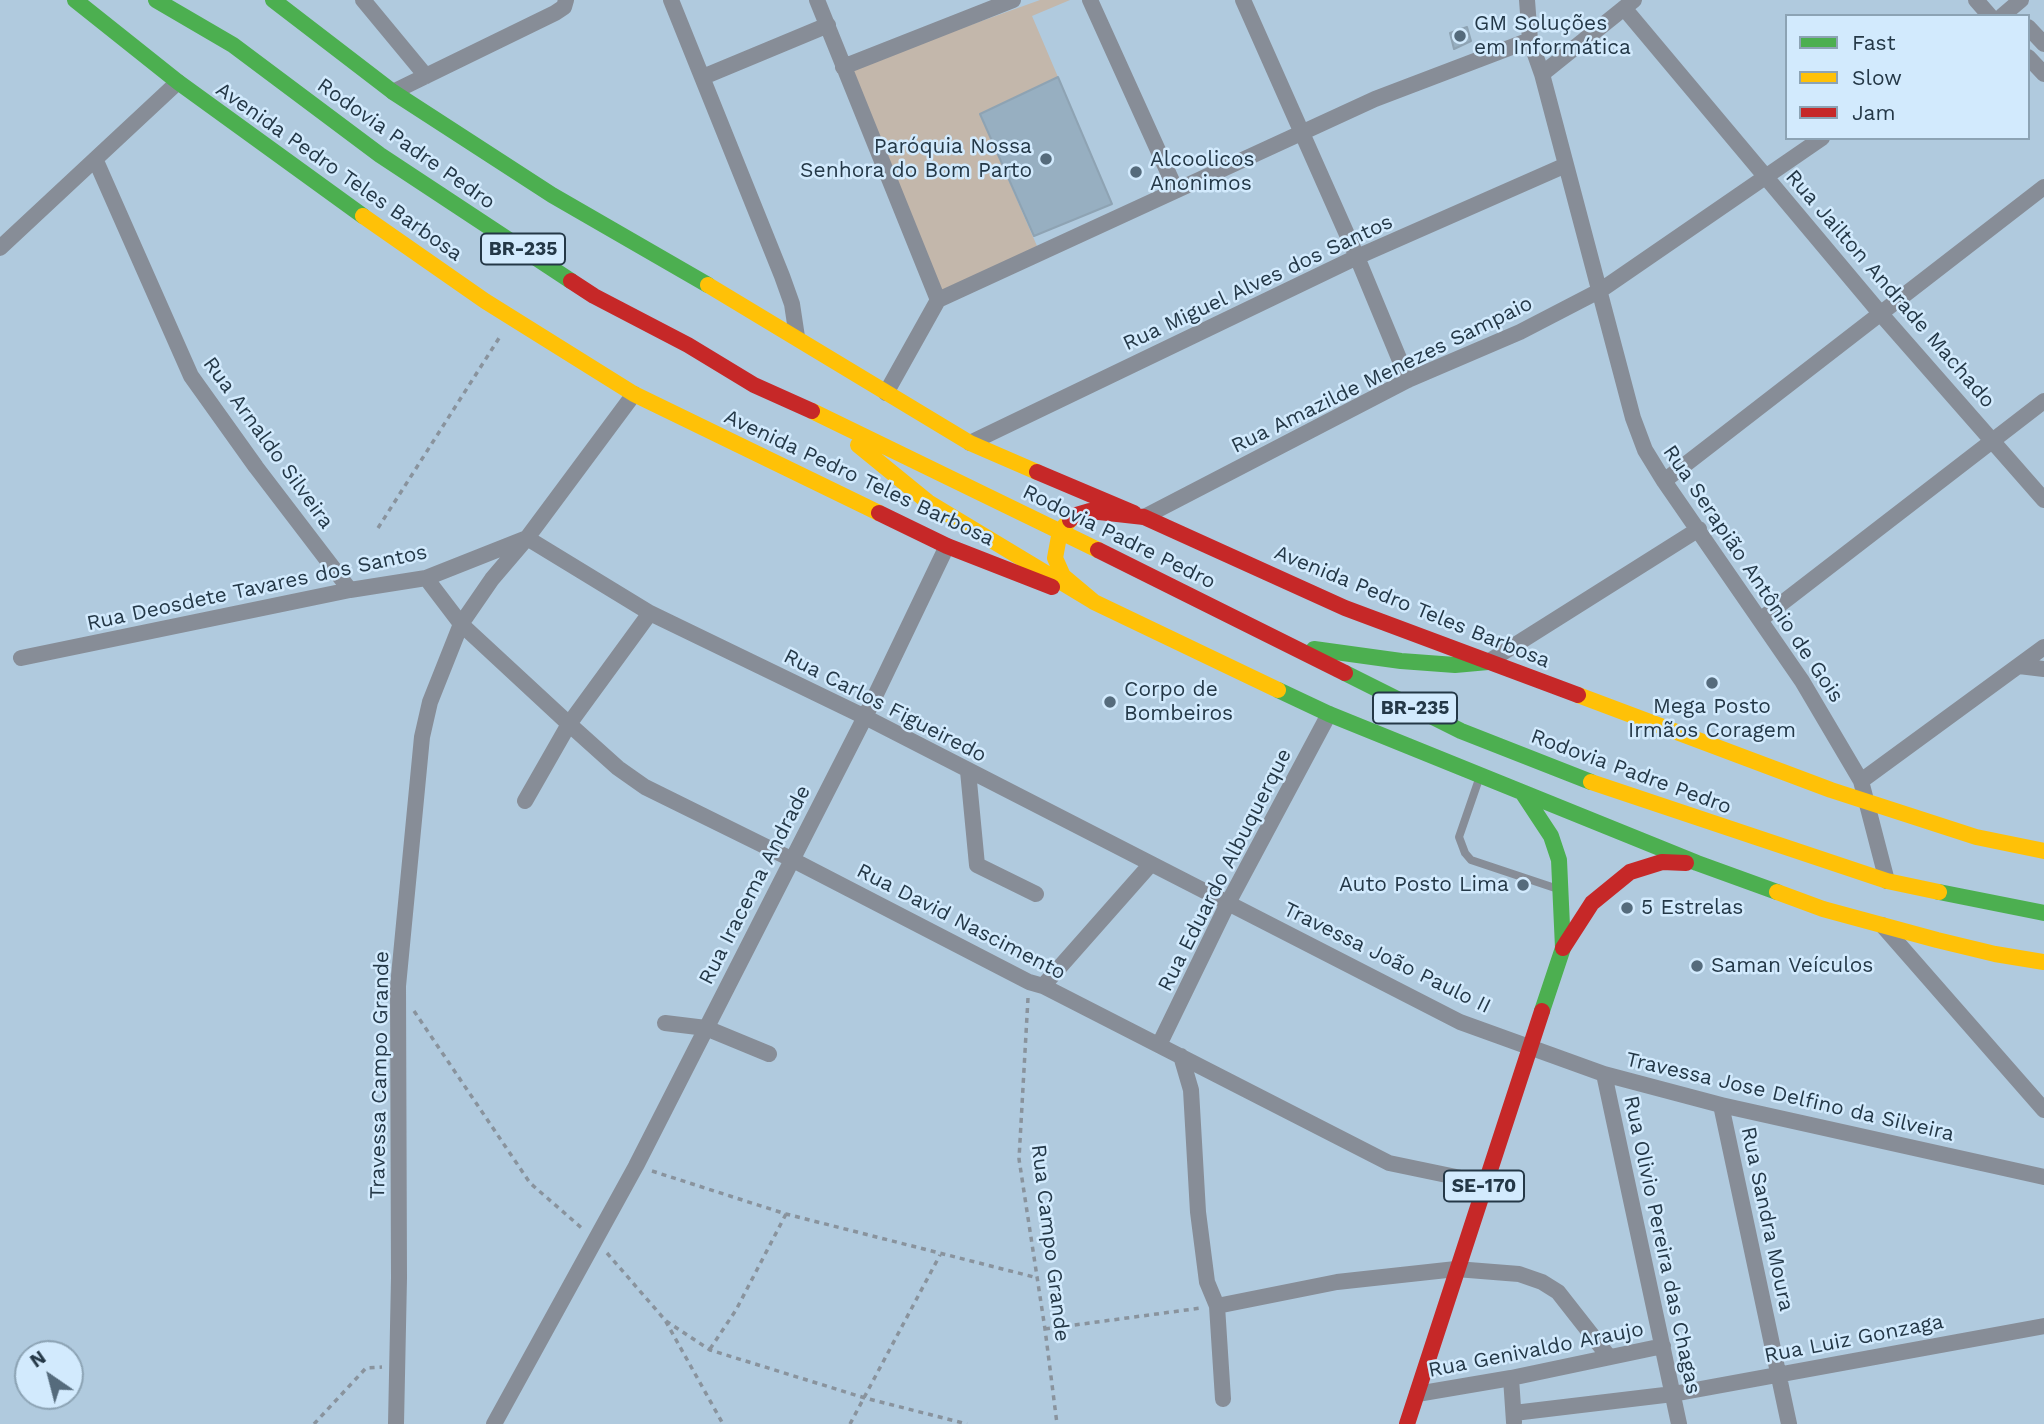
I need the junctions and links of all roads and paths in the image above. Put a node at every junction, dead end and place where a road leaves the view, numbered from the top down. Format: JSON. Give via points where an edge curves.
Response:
{"nodes":[{"id":1,"x":75,"y":0,"type":"edge"},
{"id":2,"x":156,"y":0,"type":"edge"},
{"id":3,"x":175,"y":0,"type":"edge"},
{"id":4,"x":184,"y":0,"type":"edge"},
{"id":5,"x":273,"y":0,"type":"edge"},
{"id":6,"x":363,"y":0,"type":"edge"},
{"id":7,"x":566,"y":0,"type":"edge"},
{"id":8,"x":671,"y":0,"type":"edge"},
{"id":9,"x":817,"y":0,"type":"edge"},
{"id":10,"x":1013,"y":0,"type":"edge"},
{"id":11,"x":1090,"y":0,"type":"edge"},
{"id":12,"x":1243,"y":0,"type":"edge"},
{"id":13,"x":1527,"y":0,"type":"edge"},
{"id":14,"x":1976,"y":0,"type":"edge"},
{"id":15,"x":1629,"y":4,"type":"edge"},
{"id":16,"x":1988,"y":14,"type":"edge"},
{"id":17,"x":828,"y":25,"type":"junction"},
{"id":18,"x":2030,"y":29,"type":"edge"},
{"id":19,"x":1530,"y":40,"type":"junction"},
{"id":20,"x":2044,"y":44,"type":"edge"},
{"id":21,"x":238,"y":49,"type":"junction"},
{"id":22,"x":2030,"y":59,"type":"edge"},
{"id":23,"x":843,"y":68,"type":"junction"},
{"id":24,"x":1542,"y":74,"type":"junction"},
{"id":25,"x":2044,"y":74,"type":"edge"},
{"id":26,"x":426,"y":76,"type":"junction"},
{"id":27,"x":703,"y":77,"type":"junction"},
{"id":28,"x":178,"y":82,"type":"junction"},
{"id":29,"x":393,"y":92,"type":"junction"},
{"id":30,"x":1302,"y":131,"type":"junction"},
{"id":31,"x":1819,"y":140,"type":"edge"},
{"id":32,"x":96,"y":161,"type":"junction"},
{"id":33,"x":1566,"y":165,"type":"junction"},
{"id":34,"x":1765,"y":177,"type":"junction"},
{"id":35,"x":2044,"y":187,"type":"edge"},
{"id":36,"x":1176,"y":190,"type":"junction"},
{"id":37,"x":2,"y":243,"type":"edge"},
{"id":38,"x":1357,"y":257,"type":"junction"},
{"id":39,"x":1601,"y":290,"type":"junction"},
{"id":40,"x":938,"y":300,"type":"junction"},
{"id":41,"x":1881,"y":313,"type":"junction"},
{"id":42,"x":512,"y":317,"type":"junction"},
{"id":43,"x":797,"y":337,"type":"junction"},
{"id":44,"x":1408,"y":380,"type":"junction"},
{"id":45,"x":886,"y":393,"type":"junction"},
{"id":46,"x":634,"y":394,"type":"junction"},
{"id":47,"x":2044,"y":401,"type":"edge"},
{"id":48,"x":821,"y":415,"type":"junction"},
{"id":49,"x":1993,"y":442,"type":"junction"},
{"id":50,"x":970,"y":443,"type":"junction"},
{"id":51,"x":1664,"y":481,"type":"junction"},
{"id":52,"x":2044,"y":500,"type":"edge"},
{"id":53,"x":1144,"y":517,"type":"junction"},
{"id":54,"x":378,"y":528,"type":"dead end"},
{"id":55,"x":1699,"y":529,"type":"junction"},
{"id":56,"x":1060,"y":531,"type":"junction"},
{"id":57,"x":527,"y":538,"type":"junction"},
{"id":58,"x":947,"y":546,"type":"junction"},
{"id":59,"x":426,"y":578,"type":"junction"},
{"id":60,"x":349,"y":590,"type":"junction"},
{"id":61,"x":1094,"y":602,"type":"junction"},
{"id":62,"x":650,"y":613,"type":"junction"},
{"id":63,"x":1760,"y":620,"type":"junction"},
{"id":64,"x":461,"y":624,"type":"junction"},
{"id":65,"x":1291,"y":646,"type":"junction"},
{"id":66,"x":2044,"y":647,"type":"edge"},
{"id":67,"x":21,"y":658,"type":"dead end"},
{"id":68,"x":1488,"y":662,"type":"junction"},
{"id":69,"x":2019,"y":666,"type":"junction"},
{"id":70,"x":2044,"y":669,"type":"edge"},
{"id":71,"x":1329,"y":714,"type":"junction"},
{"id":72,"x":865,"y":717,"type":"junction"},
{"id":73,"x":569,"y":724,"type":"junction"},
{"id":74,"x":968,"y":771,"type":"junction"},
{"id":75,"x":1480,"y":775,"type":"junction"},
{"id":76,"x":1861,"y":781,"type":"junction"},
{"id":77,"x":1522,"y":792,"type":"junction"},
{"id":78,"x":1867,"y":800,"type":"junction"},
{"id":79,"x":524,"y":801,"type":"dead end"},
{"id":80,"x":2044,"y":851,"type":"edge"},
{"id":81,"x":791,"y":859,"type":"junction"},
{"id":82,"x":1698,"y":863,"type":"junction"},
{"id":83,"x":1150,"y":865,"type":"junction"},
{"id":84,"x":1887,"y":881,"type":"junction"},
{"id":85,"x":1561,"y":890,"type":"junction"},
{"id":86,"x":1036,"y":894,"type":"dead end"},
{"id":87,"x":1228,"y":903,"type":"junction"},
{"id":88,"x":2044,"y":913,"type":"edge"},
{"id":89,"x":1880,"y":923,"type":"junction"},
{"id":90,"x":1563,"y":948,"type":"junction"},
{"id":91,"x":2044,"y":962,"type":"edge"},
{"id":92,"x":1036,"y":984,"type":"junction"},
{"id":93,"x":413,"y":1009,"type":"dead end"},
{"id":94,"x":665,"y":1023,"type":"dead end"},
{"id":95,"x":705,"y":1028,"type":"junction"},
{"id":96,"x":1159,"y":1045,"type":"junction"},
{"id":97,"x":1529,"y":1046,"type":"junction"},
{"id":98,"x":769,"y":1054,"type":"dead end"},
{"id":99,"x":1181,"y":1056,"type":"junction"},
{"id":100,"x":1604,"y":1074,"type":"junction"},
{"id":101,"x":1721,"y":1105,"type":"junction"},
{"id":102,"x":2044,"y":1110,"type":"edge"},
{"id":103,"x":636,"y":1166,"type":"junction"},
{"id":104,"x":2044,"y":1177,"type":"edge"},
{"id":105,"x":1485,"y":1183,"type":"junction"},
{"id":106,"x":786,"y":1214,"type":"junction"},
{"id":107,"x":596,"y":1240,"type":"junction"},
{"id":108,"x":940,"y":1255,"type":"junction"},
{"id":109,"x":1456,"y":1269,"type":"junction"},
{"id":110,"x":1038,"y":1278,"type":"junction"},
{"id":111,"x":1217,"y":1306,"type":"junction"},
{"id":112,"x":664,"y":1320,"type":"junction"},
{"id":113,"x":2044,"y":1326,"type":"edge"},
{"id":114,"x":1045,"y":1329,"type":"junction"},
{"id":115,"x":1663,"y":1346,"type":"junction"},
{"id":116,"x":710,"y":1350,"type":"junction"},
{"id":117,"x":1609,"y":1357,"type":"junction"},
{"id":118,"x":398,"y":1365,"type":"junction"},
{"id":119,"x":1778,"y":1374,"type":"junction"},
{"id":120,"x":1511,"y":1378,"type":"junction"},
{"id":121,"x":1417,"y":1394,"type":"junction"},
{"id":122,"x":1673,"y":1394,"type":"junction"},
{"id":123,"x":865,"y":1398,"type":"junction"},
{"id":124,"x":1223,"y":1399,"type":"dead end"},
{"id":125,"x":1514,"y":1419,"type":"edge"},
{"id":126,"x":314,"y":1424,"type":"edge"},
{"id":127,"x":396,"y":1424,"type":"edge"},
{"id":128,"x":494,"y":1424,"type":"edge"},
{"id":129,"x":723,"y":1424,"type":"edge"},
{"id":130,"x":850,"y":1424,"type":"edge"},
{"id":131,"x":967,"y":1424,"type":"edge"},
{"id":132,"x":1057,"y":1424,"type":"edge"},
{"id":133,"x":1407,"y":1424,"type":"edge"},
{"id":134,"x":1679,"y":1424,"type":"edge"},
{"id":135,"x":1789,"y":1424,"type":"edge"}],
"edges":[{"from":1,"to":28,"type":"main road","name":"Avenida Pedro Teles Barbosa"},
{"from":2,"to":21,"type":"main road"},
{"from":3,"to":21,"type":"main road","name":"Rodovia Padre Pedro","number":"BR-235"},
{"from":4,"to":21,"type":"main road"},
{"from":5,"to":29,"type":"main road","name":"Avenida Pedro Teles Barbosa"},
{"from":6,"to":26,"type":"street"},
{"from":7,"to":26,"type":"street","via":[[555,13]]},
{"from":8,"to":27,"type":"street"},
{"from":9,"to":17,"type":"street"},
{"from":10,"to":23,"type":"street"},
{"from":11,"to":36,"type":"street"},
{"from":12,"to":30,"type":"street"},
{"from":13,"to":19,"type":"street","name":"Rua Serapião Antônio de Gois"},
{"from":14,"to":16,"type":"street"},
{"from":15,"to":24,"type":"street"},
{"from":15,"to":34,"type":"street","name":"Rua Jailton Andrade Machado"},
{"from":17,"to":23,"type":"street"},
{"from":17,"to":27,"type":"street"},
{"from":18,"to":20,"type":"street"},
{"from":19,"to":24,"type":"street","name":"Rua Serapião Antônio de Gois"},
{"from":19,"to":30,"type":"street"},
{"from":21,"to":48,"type":"main road","name":"Rodovia Padre Pedro","number":"BR-235","via":[[380,155],[594,296],[754,385]]},
{"from":22,"to":25,"type":"street"},
{"from":23,"to":40,"type":"street"},
{"from":24,"to":33,"type":"street","name":"Rua Serapião Antônio de Gois"},
{"from":26,"to":29,"type":"street"},
{"from":27,"to":43,"type":"street","via":[[782,276]]},
{"from":28,"to":32,"type":"street"},
{"from":28,"to":42,"type":"main road","name":"Avenida Pedro Teles Barbosa","via":[[342,202]]},
{"from":29,"to":43,"type":"main road","name":"Avenida Pedro Teles Barbosa","via":[[552,195]]},
{"from":30,"to":36,"type":"street"},
{"from":30,"to":38,"type":"street"},
{"from":31,"to":34,"type":"street","name":"Rua Amazilde Menezes Sampaio"},
{"from":32,"to":37,"type":"street"},
{"from":32,"to":60,"type":"street","name":"Rua Arnaldo Silveira","via":[[191,376]]},
{"from":33,"to":38,"type":"street","name":"Rua Miguel Alves dos Santos"},
{"from":33,"to":39,"type":"street","name":"Rua Serapião Antônio de Gois"},
{"from":34,"to":39,"type":"street","name":"Rua Amazilde Menezes Sampaio"},
{"from":34,"to":41,"type":"street","name":"Rua Jailton Andrade Machado"},
{"from":35,"to":41,"type":"street"},
{"from":36,"to":40,"type":"street"},
{"from":38,"to":44,"type":"street"},
{"from":38,"to":50,"type":"street","name":"Rua Miguel Alves dos Santos"},
{"from":39,"to":44,"type":"street","name":"Rua Amazilde Menezes Sampaio","via":[[1520,332]]},
{"from":39,"to":51,"type":"street","name":"Rua Serapião Antônio de Gois","via":[[1633,418]]},
{"from":40,"to":45,"type":"street"},
{"from":41,"to":49,"type":"street","name":"Rua Jailton Andrade Machado"},
{"from":41,"to":51,"type":"street"},
{"from":42,"to":46,"type":"main road","name":"Avenida Pedro Teles Barbosa"},
{"from":42,"to":54,"type":"path"},
{"from":43,"to":45,"type":"main road","name":"Avenida Pedro Teles Barbosa"},
{"from":44,"to":53,"type":"street","name":"Rua Amazilde Menezes Sampaio"},
{"from":45,"to":50,"type":"main road","name":"Avenida Pedro Teles Barbosa"},
{"from":46,"to":57,"type":"street"},
{"from":46,"to":58,"type":"main road","name":"Avenida Pedro Teles Barbosa"},
{"from":47,"to":49,"type":"street"},
{"from":48,"to":56,"type":"main road","name":"Rodovia Padre Pedro","number":"BR-235"},
{"from":48,"to":61,"type":"main road","via":[[928,502]]},
{"from":49,"to":52,"type":"street","name":"Rua Jailton Andrade Machado"},
{"from":49,"to":63,"type":"street"},
{"from":50,"to":53,"type":"main road","name":"Avenida Pedro Teles Barbosa"},
{"from":51,"to":55,"type":"street","name":"Rua Serapião Antônio de Gois"},
{"from":53,"to":56,"type":"main road","via":[[1090,511],[1073,516]]},
{"from":53,"to":68,"type":"main road","name":"Avenida Pedro Teles Barbosa","via":[[1345,608]]},
{"from":55,"to":63,"type":"street","name":"Rua Serapião Antônio de Gois"},
{"from":55,"to":68,"type":"street"},
{"from":56,"to":61,"type":"main road","via":[[1055,558],[1063,576]]},
{"from":56,"to":65,"type":"main road","name":"Rodovia Padre Pedro","number":"BR-235"},
{"from":57,"to":59,"type":"street","name":"Rua Deosdete Tavares dos Santos"},
{"from":57,"to":62,"type":"street","name":"Rua Carlos Figueiredo"},
{"from":57,"to":64,"type":"street","name":"Travessa Campo Grande"},
{"from":58,"to":61,"type":"main road","name":"Avenida Pedro Teles Barbosa"},
{"from":58,"to":72,"type":"street","name":"Rua Iracema Andrade"},
{"from":59,"to":60,"type":"street","name":"Rua Deosdete Tavares dos Santos"},
{"from":59,"to":64,"type":"street"},
{"from":60,"to":67,"type":"street","name":"Rua Deosdete Tavares dos Santos"},
{"from":61,"to":71,"type":"main road","name":"Avenida Pedro Teles Barbosa"},
{"from":62,"to":72,"type":"street","name":"Rua Carlos Figueiredo"},
{"from":62,"to":73,"type":"street"},
{"from":63,"to":76,"type":"street","name":"Rua Serapião Antônio de Gois"},
{"from":64,"to":73,"type":"street","name":"Rua David Nascimento"},
{"from":64,"to":118,"type":"street","name":"Travessa Campo Grande","via":[[430,702],[422,737],[398,986]]},
{"from":65,"to":68,"type":"main road","via":[[1401,662]]},
{"from":65,"to":84,"type":"main road","name":"Rodovia Padre Pedro","number":"BR-235","via":[[1486,741],[1611,790]]},
{"from":66,"to":69,"type":"street"},
{"from":68,"to":78,"type":"main road","name":"Avenida Pedro Teles Barbosa"},
{"from":69,"to":70,"type":"street"},
{"from":69,"to":76,"type":"street"},
{"from":71,"to":75,"type":"main road","name":"Avenida Pedro Teles Barbosa"},
{"from":71,"to":87,"type":"street","name":"Rua Eduardo Albuquerque"},
{"from":72,"to":74,"type":"street","name":"Rua Carlos Figueiredo"},
{"from":72,"to":81,"type":"street","name":"Rua Iracema Andrade"},
{"from":73,"to":79,"type":"street"},
{"from":73,"to":81,"type":"street","name":"Rua David Nascimento","via":[[645,787]]},
{"from":74,"to":83,"type":"street","name":"Rua Carlos Figueiredo"},
{"from":74,"to":86,"type":"street","via":[[977,864]]},
{"from":75,"to":77,"type":"main road","name":"Avenida Pedro Teles Barbosa"},
{"from":75,"to":85,"type":"lane","via":[[1460,837],[1465,853],[1471,860]]},
{"from":76,"to":78,"type":"street","name":"Rua Serapião Antônio de Gois"},
{"from":77,"to":82,"type":"main road","name":"Avenida Pedro Teles Barbosa"},
{"from":77,"to":85,"type":"main road","via":[[1551,836]]},
{"from":78,"to":80,"type":"main road","name":"Avenida Pedro Teles Barbosa","via":[[1976,837]]},
{"from":78,"to":84,"type":"street","name":"Rua Serapião Antônio de Gois"},
{"from":81,"to":92,"type":"street","name":"Rua David Nascimento"},
{"from":81,"to":95,"type":"street","name":"Rua Iracema Andrade"},
{"from":82,"to":89,"type":"main road","name":"Avenida Pedro Teles Barbosa","via":[[1823,909]]},
{"from":82,"to":90,"type":"main road","via":[[1662,862],[1630,872],[1592,902]]},
{"from":83,"to":87,"type":"street","name":"Rua Carlos Figueiredo"},
{"from":83,"to":92,"type":"street"},
{"from":84,"to":88,"type":"main road","name":"Rodovia Padre Pedro","number":"BR-235"},
{"from":85,"to":90,"type":"main road"},
{"from":87,"to":96,"type":"street","name":"Rua Eduardo Albuquerque"},
{"from":87,"to":97,"type":"street","name":"Travessa João Paulo II","via":[[1460,1021]]},
{"from":89,"to":91,"type":"main road","name":"Avenida Pedro Teles Barbosa","via":[[1995,954]]},
{"from":89,"to":102,"type":"street"},
{"from":90,"to":97,"type":"main road","number":"SE-170"},
{"from":92,"to":96,"type":"street","name":"Rua David Nascimento"},
{"from":92,"to":110,"type":"path","name":"Rua Campo Grande","via":[[1019,1159]]},
{"from":93,"to":107,"type":"path","via":[[530,1183]]},
{"from":94,"to":95,"type":"street"},
{"from":95,"to":98,"type":"street"},
{"from":95,"to":103,"type":"street","name":"Rua Iracema Andrade"},
{"from":96,"to":99,"type":"street","name":"Rua David Nascimento"},
{"from":97,"to":100,"type":"street","name":"Travessa Jose Delfino da Silveira"},
{"from":97,"to":105,"type":"main road","number":"SE-170"},
{"from":99,"to":105,"type":"street","name":"Rua David Nascimento","via":[[1389,1163]]},
{"from":99,"to":111,"type":"street","via":[[1191,1090],[1204,1264]]},
{"from":100,"to":101,"type":"street","name":"Travessa Jose Delfino da Silveira"},
{"from":100,"to":115,"type":"street","name":"Rua Olivio Pereira das Chagas"},
{"from":101,"to":104,"type":"street","name":"Travessa Jose Delfino da Silveira"},
{"from":101,"to":119,"type":"street","name":"Rua Sandra Moura"},
{"from":103,"to":106,"type":"path"},
{"from":103,"to":107,"type":"street","name":"Rua Iracema Andrade"},
{"from":105,"to":109,"type":"main road","number":"SE-170"},
{"from":106,"to":108,"type":"path"},
{"from":106,"to":116,"type":"path"},
{"from":107,"to":112,"type":"path"},
{"from":107,"to":128,"type":"street","name":"Rua Iracema Andrade"},
{"from":108,"to":110,"type":"path"},
{"from":108,"to":123,"type":"path"},
{"from":109,"to":111,"type":"street","via":[[1338,1282]]},
{"from":109,"to":117,"type":"street","via":[[1519,1274],[1542,1282],[1558,1292]]},
{"from":109,"to":121,"type":"main road","number":"SE-170"},
{"from":110,"to":114,"type":"path","name":"Rua Campo Grande"},
{"from":111,"to":114,"type":"path"},
{"from":111,"to":124,"type":"street"},
{"from":112,"to":116,"type":"path"},
{"from":112,"to":129,"type":"path"},
{"from":113,"to":119,"type":"street","name":"Rua Luiz Gonzaga"},
{"from":114,"to":132,"type":"path","name":"Rua Campo Grande"},
{"from":115,"to":117,"type":"street","name":"Rua Genivaldo Araujo"},
{"from":115,"to":122,"type":"street","name":"Rua Olivio Pereira das Chagas"},
{"from":116,"to":123,"type":"path"},
{"from":117,"to":120,"type":"street","name":"Rua Genivaldo Araujo"},
{"from":118,"to":126,"type":"path","via":[[366,1368]]},
{"from":118,"to":127,"type":"street","name":"Travessa Campo Grande"},
{"from":119,"to":122,"type":"street","name":"Rua Luiz Gonzaga"},
{"from":119,"to":135,"type":"street","name":"Rua Sandra Moura"},
{"from":120,"to":121,"type":"street","name":"Rua Genivaldo Araujo"},
{"from":120,"to":125,"type":"street"},
{"from":121,"to":133,"type":"main road","number":"SE-170"},
{"from":122,"to":125,"type":"street"},
{"from":122,"to":134,"type":"street","name":"Rua Olivio Pereira das Chagas"},
{"from":123,"to":130,"type":"path"},
{"from":123,"to":131,"type":"path"}]}
